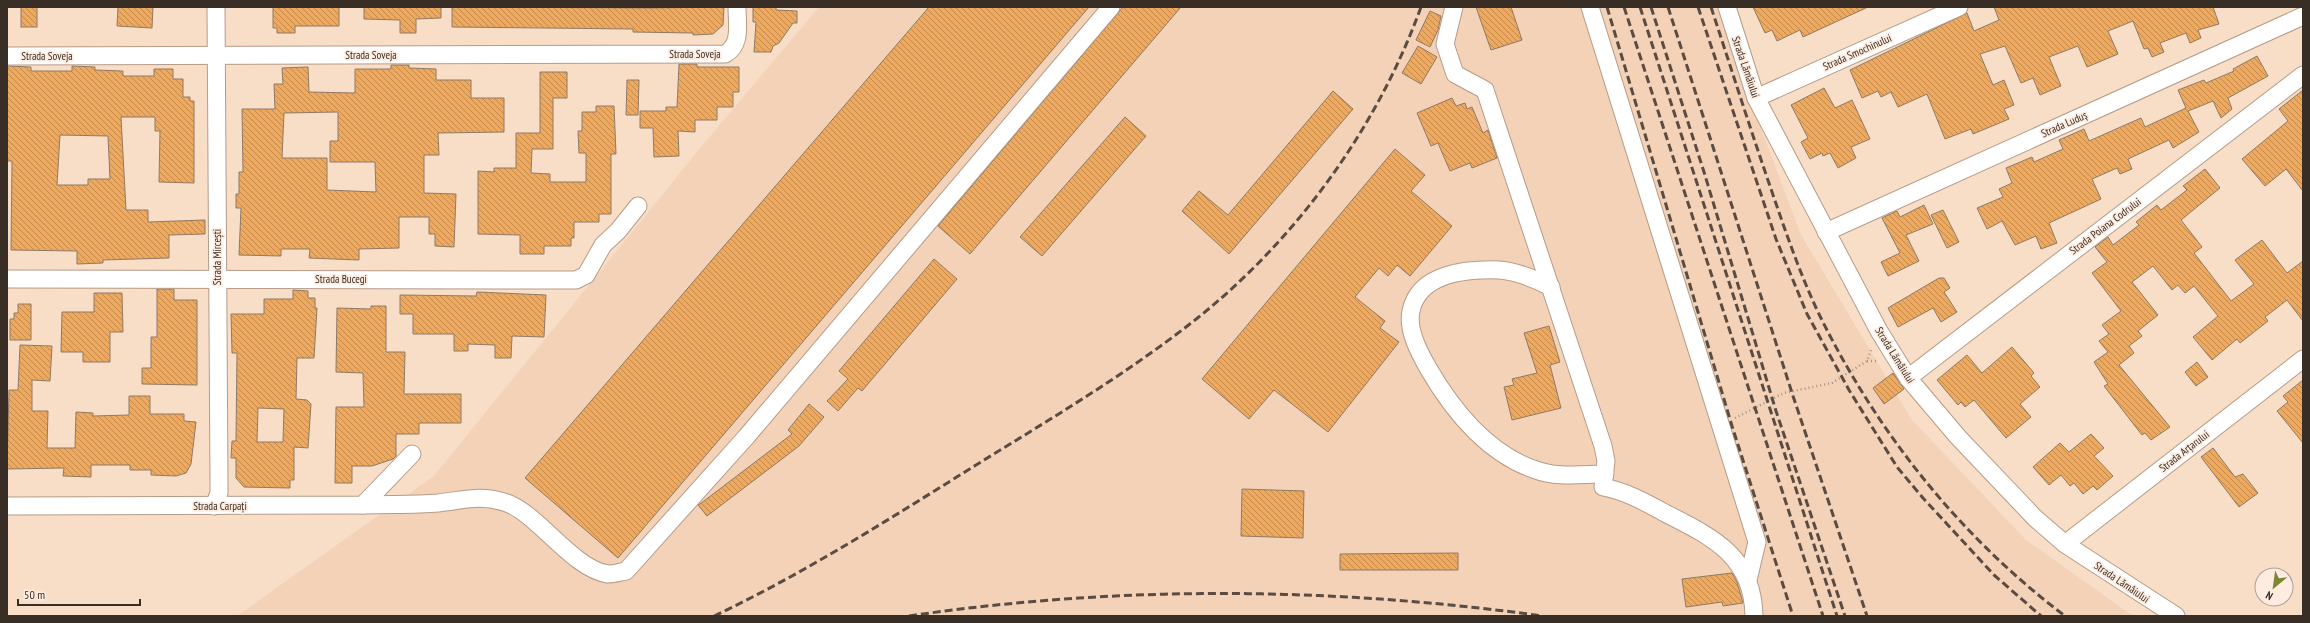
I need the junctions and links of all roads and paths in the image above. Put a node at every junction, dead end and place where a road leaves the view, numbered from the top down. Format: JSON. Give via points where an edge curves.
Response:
{"nodes":[{"id":1,"x":216,"y":7,"type":"edge"},
{"id":2,"x":737,"y":7,"type":"edge"},
{"id":3,"x":1111,"y":7,"type":"edge"},
{"id":4,"x":1454,"y":7,"type":"edge"},
{"id":5,"x":1590,"y":7,"type":"edge"},
{"id":6,"x":1727,"y":7,"type":"edge"},
{"id":7,"x":1959,"y":7,"type":"edge"},
{"id":8,"x":2303,"y":16,"type":"edge"},
{"id":9,"x":7,"y":56,"type":"edge"},
{"id":10,"x":216,"y":56,"type":"junction"},
{"id":11,"x":2303,"y":75,"type":"edge"},
{"id":12,"x":1756,"y":98,"type":"junction"},
{"id":13,"x":638,"y":206,"type":"dead end"},
{"id":14,"x":1826,"y":232,"type":"junction"},
{"id":15,"x":217,"y":278,"type":"junction"},
{"id":16,"x":7,"y":279,"type":"edge"},
{"id":17,"x":1551,"y":287,"type":"junction"},
{"id":18,"x":1879,"y":331,"type":"junction"},
{"id":19,"x":2303,"y":359,"type":"edge"},
{"id":20,"x":1908,"y":378,"type":"junction"},
{"id":21,"x":1722,"y":426,"type":"junction"},
{"id":22,"x":412,"y":454,"type":"dead end"},
{"id":23,"x":1605,"y":474,"type":"junction"},
{"id":24,"x":363,"y":505,"type":"junction"},
{"id":25,"x":7,"y":506,"type":"edge"},
{"id":26,"x":214,"y":506,"type":"junction"},
{"id":27,"x":2065,"y":544,"type":"junction"},
{"id":28,"x":1748,"y":580,"type":"junction"},
{"id":29,"x":1754,"y":616,"type":"edge"},
{"id":30,"x":2176,"y":616,"type":"edge"}],
"edges":[{"from":1,"to":10,"type":"street","name":"Strada Mircești"},
{"from":2,"to":10,"type":"street","name":"Strada Soveja","via":[[737,42],[733,50],[725,54]]},
{"from":3,"to":24,"type":"street","name":"Strada Carpați","via":[[752,430],[626,570],[610,574],[601,572],[566,549],[520,511],[509,504],[487,497],[438,503]]},
{"from":4,"to":17,"type":"street","via":[[1446,44],[1455,74],[1486,90]]},
{"from":5,"to":21,"type":"street"},
{"from":6,"to":12,"type":"street","name":"Strada Lămâiului"},
{"from":7,"to":12,"type":"street","name":"Strada Smochinului"},
{"from":8,"to":14,"type":"street","name":"Strada Luduș"},
{"from":9,"to":10,"type":"street","name":"Strada Soveja"},
{"from":10,"to":15,"type":"street","name":"Strada Mircești"},
{"from":11,"to":20,"type":"street","name":"Strada Poiana Codrului"},
{"from":12,"to":14,"type":"street","name":"Strada Lămâiului"},
{"from":13,"to":15,"type":"street","name":"Strada Bucegi","via":[[618,231],[602,245],[586,274],[576,280]]},
{"from":14,"to":18,"type":"street","name":"Strada Lămâiului"},
{"from":15,"to":16,"type":"street","name":"Strada Bucegi"},
{"from":15,"to":26,"type":"street","name":"Strada Mircești","via":[[219,493]]},
{"from":17,"to":23,"type":"street","via":[[1603,446]]},
{"from":17,"to":23,"type":"street","via":[[1523,275],[1500,270],[1444,276],[1434,280],[1424,287],[1416,298],[1411,312],[1416,344],[1446,399],[1479,436],[1495,448],[1537,471],[1563,475]]},
{"from":18,"to":20,"type":"street","name":"Strada Lămâiului"},
{"from":18,"to":21,"type":"path","via":[[1867,361],[1832,383],[1784,393],[1744,412]]},
{"from":19,"to":27,"type":"street","name":"Strada Arțarului"},
{"from":20,"to":27,"type":"street","name":"Strada Lămâiului","via":[[2001,484]]},
{"from":21,"to":28,"type":"street","via":[[1757,542]]},
{"from":22,"to":24,"type":"street"},
{"from":23,"to":28,"type":"street","via":[[1603,486],[1632,496],[1715,540],[1736,560]]},
{"from":24,"to":26,"type":"street","name":"Strada Carpați"},
{"from":25,"to":26,"type":"street","name":"Strada Carpați"},
{"from":27,"to":30,"type":"street","name":"Strada Lămâiului"},
{"from":28,"to":29,"type":"street"}]}
